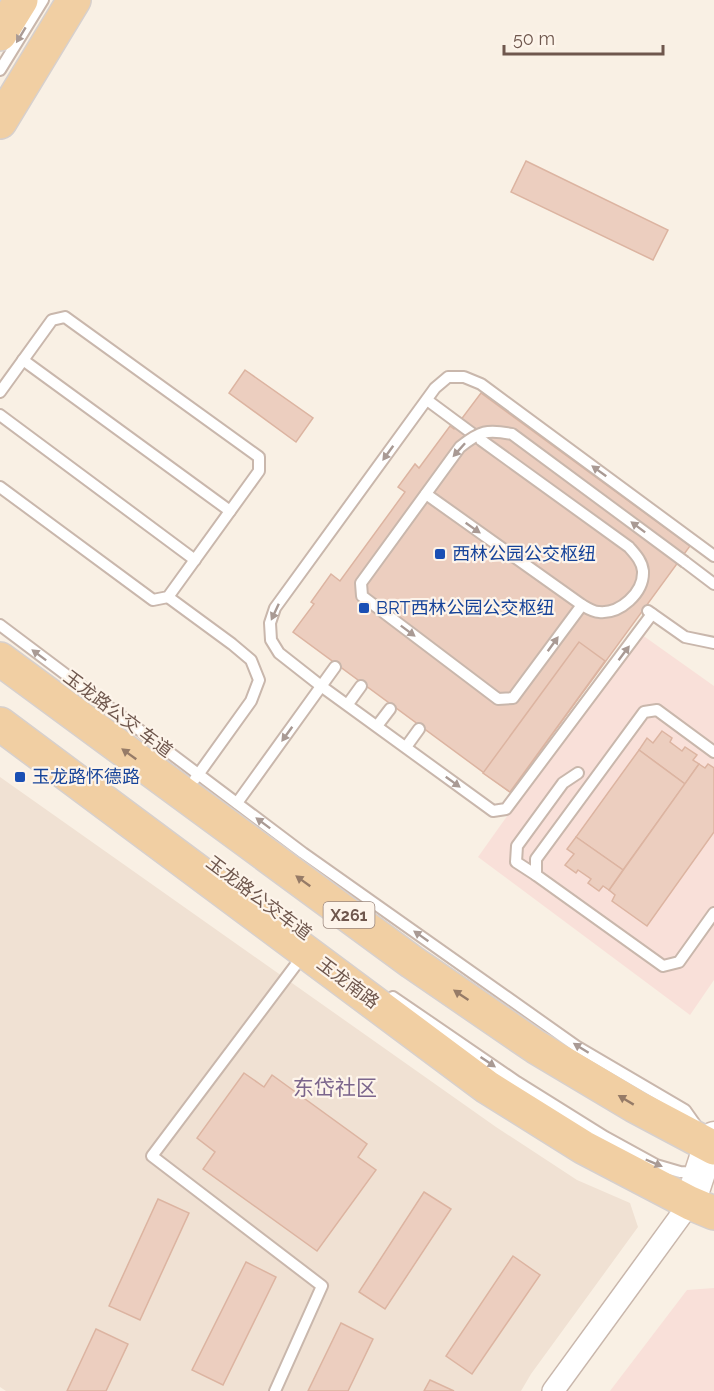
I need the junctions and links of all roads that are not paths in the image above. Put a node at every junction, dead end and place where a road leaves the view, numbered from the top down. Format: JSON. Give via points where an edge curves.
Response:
{"nodes":[{"id":1,"x":21,"y":0,"type":"edge"},
{"id":2,"x":43,"y":0,"type":"edge"},
{"id":3,"x":74,"y":0,"type":"edge"},
{"id":4,"x":0,"y":34,"type":"edge"},
{"id":5,"x":0,"y":70,"type":"edge"},
{"id":6,"x":0,"y":122,"type":"edge"},
{"id":7,"x":23,"y":360,"type":"junction"},
{"id":8,"x":0,"y":392,"type":"edge"},
{"id":9,"x":427,"y":400,"type":"junction"},
{"id":10,"x":0,"y":415,"type":"edge"},
{"id":11,"x":0,"y":487,"type":"edge"},
{"id":12,"x":426,"y":494,"type":"junction"},
{"id":13,"x":230,"y":511,"type":"junction"},
{"id":14,"x":714,"y":556,"type":"edge"},
{"id":15,"x":195,"y":560,"type":"junction"},
{"id":16,"x":714,"y":584,"type":"edge"},
{"id":17,"x":168,"y":597,"type":"junction"},
{"id":18,"x":582,"y":605,"type":"junction"},
{"id":19,"x":0,"y":625,"type":"edge"},
{"id":20,"x":714,"y":642,"type":"edge"},
{"id":21,"x":0,"y":659,"type":"edge"},
{"id":22,"x":335,"y":667,"type":"dead end"},
{"id":23,"x":321,"y":686,"type":"junction"},
{"id":24,"x":362,"y":686,"type":"dead end"},
{"id":25,"x":348,"y":704,"type":"junction"},
{"id":26,"x":390,"y":709,"type":"dead end"},
{"id":27,"x":0,"y":724,"type":"edge"},
{"id":28,"x":377,"y":726,"type":"junction"},
{"id":29,"x":418,"y":729,"type":"dead end"},
{"id":30,"x":406,"y":747,"type":"junction"},
{"id":31,"x":714,"y":752,"type":"edge"},
{"id":32,"x":578,"y":773,"type":"dead end"},
{"id":33,"x":201,"y":791,"type":"junction"},
{"id":34,"x":237,"y":803,"type":"junction"},
{"id":35,"x":536,"y":875,"type":"junction"},
{"id":36,"x":714,"y":913,"type":"edge"},
{"id":37,"x":306,"y":952,"type":"junction"},
{"id":38,"x":384,"y":991,"type":"dead end"},
{"id":39,"x":709,"y":1171,"type":"edge"},
{"id":40,"x":275,"y":1391,"type":"edge"},
{"id":41,"x":553,"y":1391,"type":"edge"}],
"edges":[{"from":1,"to":4,"type":"main road"},
{"from":2,"to":5,"type":"lane","one_way":true},
{"from":3,"to":6,"type":"main road"},
{"from":7,"to":8,"type":"lane"},
{"from":7,"to":13,"type":"lane"},
{"from":7,"to":13,"type":"lane","via":[[52,320],[65,317],[250,450],[259,457],[259,471]]},
{"from":14,"to":9,"type":"lane","one_way":true,"via":[[481,384],[464,377],[448,377]]},
{"from":9,"to":18,"type":"lane","bridge":true,"via":[[629,547],[639,559],[643,572],[640,587],[627,602],[615,610],[598,612]]},
{"from":9,"to":23,"type":"lane","one_way":true,"via":[[275,608],[270,623],[271,640],[279,653]]},
{"from":10,"to":15,"type":"lane"},
{"from":11,"to":17,"type":"lane","via":[[153,600]]},
{"from":16,"to":12,"type":"lane","one_way":true,"bridge":true,"via":[[512,434],[493,430],[475,435],[460,447]]},
{"from":12,"to":18,"type":"lane","one_way":true,"bridge":true},
{"from":12,"to":18,"type":"lane","one_way":true,"bridge":true,"via":[[361,583],[362,596],[498,699],[513,698]]},
{"from":13,"to":15,"type":"lane"},
{"from":15,"to":17,"type":"lane"},
{"from":17,"to":33,"type":"lane","via":[[251,660],[259,680]]},
{"from":33,"to":19,"type":"lane","name":"玉龙路公交 车道","one_way":true},
{"from":30,"to":20,"type":"lane","one_way":true,"via":[[494,811],[506,809],[650,612],[685,637]]},
{"from":33,"to":21,"type":"main road","number":"X261","one_way":true},
{"from":22,"to":23,"type":"lane"},
{"from":23,"to":25,"type":"lane"},
{"from":23,"to":34,"type":"lane","one_way":true},
{"from":24,"to":25,"type":"lane"},
{"from":25,"to":28,"type":"lane"},
{"from":26,"to":28,"type":"lane"},
{"from":27,"to":37,"type":"main road","name":"玉龙南路"},
{"from":28,"to":30,"type":"lane"},
{"from":29,"to":30,"type":"lane"},
{"from":31,"to":35,"type":"lane","via":[[657,710],[644,712],[536,858]]},
{"from":32,"to":35,"type":"lane","via":[[563,783],[517,846],[516,862]]},
{"from":33,"to":34,"type":"lane","name":"玉龙路公交 车道"},
{"from":33,"to":34,"type":"lane"},
{"from":39,"to":33,"type":"main road","number":"X261","one_way":true,"via":[[635,1106],[536,1047],[412,962]]},
{"from":39,"to":34,"type":"lane","one_way":true,"via":[[686,1110],[576,1046]]},
{"from":35,"to":36,"type":"lane","via":[[663,966],[679,962]]},
{"from":37,"to":39,"type":"main road","name":"玉龙南路","via":[[487,1087],[583,1147]]},
{"from":37,"to":40,"type":"lane","via":[[152,1156],[322,1286]]},
{"from":38,"to":39,"type":"lane","one_way":true,"via":[[516,1082],[605,1137],[656,1165],[680,1172]]},
{"from":39,"to":41,"type":"street"}]}
